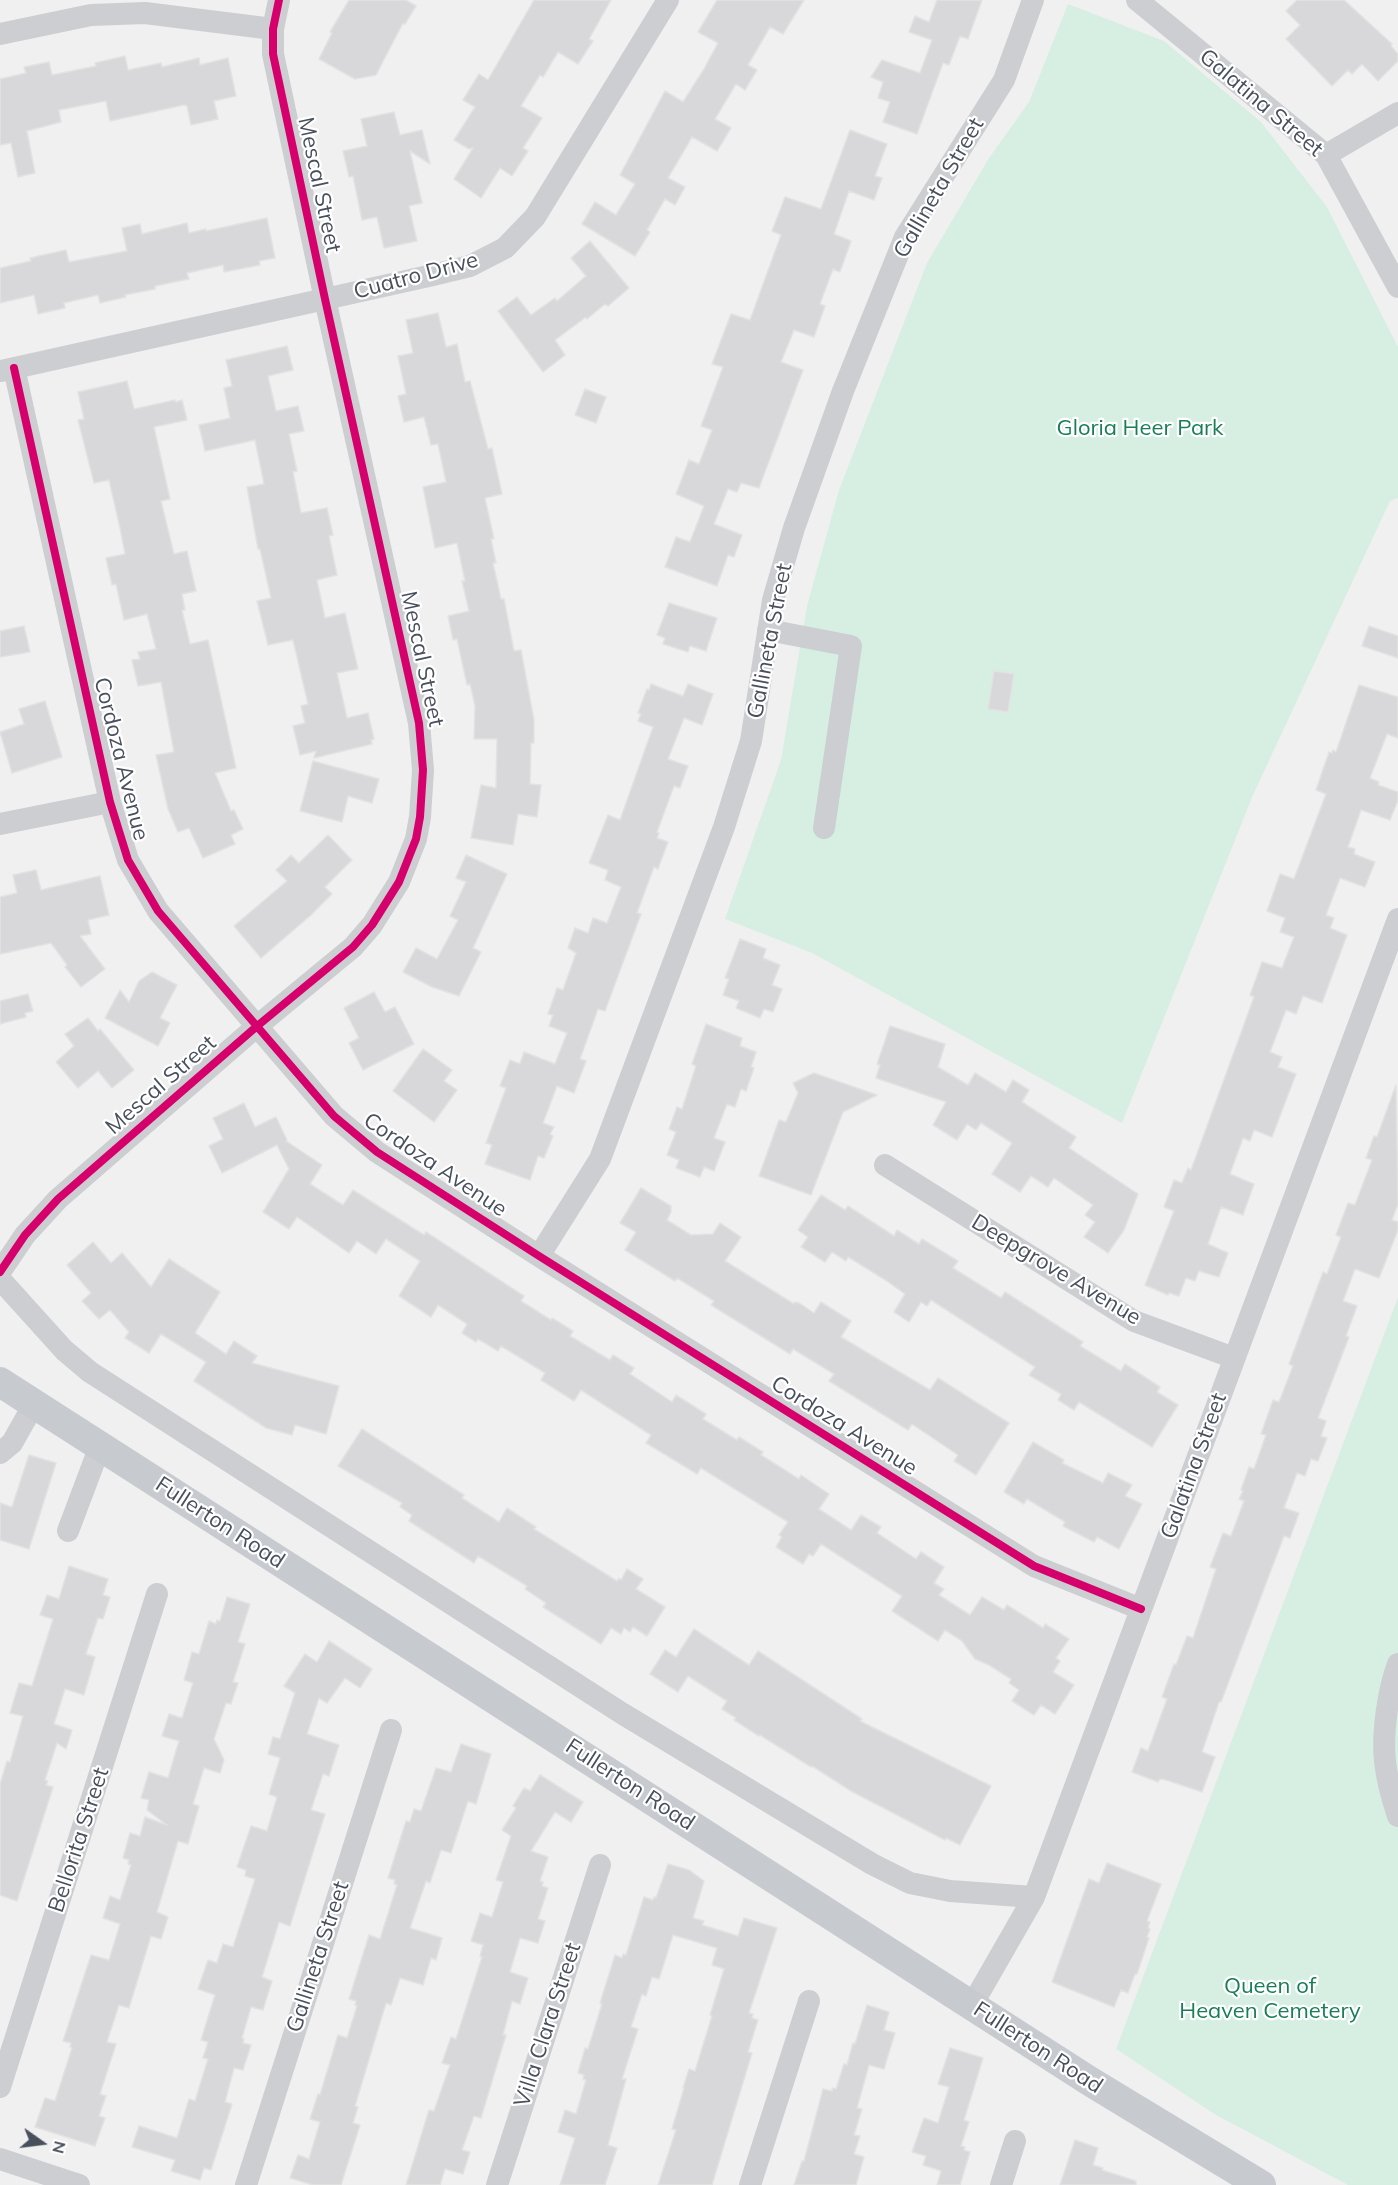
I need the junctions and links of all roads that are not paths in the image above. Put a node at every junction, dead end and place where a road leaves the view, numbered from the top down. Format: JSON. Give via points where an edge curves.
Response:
{"nodes":[{"id":1,"x":279,"y":0,"type":"edge"},
{"id":2,"x":668,"y":0,"type":"edge"},
{"id":3,"x":1033,"y":0,"type":"edge"},
{"id":4,"x":1137,"y":0,"type":"edge"},
{"id":5,"x":273,"y":29,"type":"junction"},
{"id":6,"x":0,"y":34,"type":"edge"},
{"id":7,"x":1398,"y":113,"type":"edge"},
{"id":8,"x":1326,"y":155,"type":"junction"},
{"id":9,"x":1398,"y":287,"type":"edge"},
{"id":10,"x":325,"y":299,"type":"junction"},
{"id":11,"x":7,"y":370,"type":"edge"},
{"id":12,"x":768,"y":630,"type":"junction"},
{"id":13,"x":110,"y":802,"type":"junction"},
{"id":14,"x":0,"y":824,"type":"edge"},
{"id":15,"x":824,"y":828,"type":"dead end"},
{"id":16,"x":1398,"y":919,"type":"edge"},
{"id":17,"x":256,"y":1027,"type":"junction"},
{"id":18,"x":885,"y":1165,"type":"dead end"},
{"id":19,"x":539,"y":1256,"type":"junction"},
{"id":20,"x":0,"y":1272,"type":"edge"},
{"id":21,"x":0,"y":1279,"type":"edge"},
{"id":22,"x":1234,"y":1358,"type":"junction"},
{"id":23,"x":0,"y":1382,"type":"edge"},
{"id":24,"x":34,"y":1404,"type":"junction"},
{"id":25,"x":100,"y":1446,"type":"junction"},
{"id":26,"x":0,"y":1453,"type":"edge"},
{"id":27,"x":68,"y":1531,"type":"dead end"},
{"id":28,"x":158,"y":1594,"type":"dead end"},
{"id":29,"x":1141,"y":1610,"type":"junction"},
{"id":30,"x":1398,"y":1664,"type":"edge"},
{"id":31,"x":391,"y":1730,"type":"dead end"},
{"id":32,"x":1398,"y":1816,"type":"edge"},
{"id":33,"x":600,"y":1865,"type":"dead end"},
{"id":34,"x":1034,"y":1897,"type":"junction"},
{"id":35,"x":809,"y":2001,"type":"dead end"},
{"id":36,"x":972,"y":2005,"type":"junction"},
{"id":37,"x":0,"y":2087,"type":"edge"},
{"id":38,"x":1015,"y":2141,"type":"dead end"},
{"id":39,"x":0,"y":2159,"type":"edge"},
{"id":40,"x":79,"y":2185,"type":"edge"},
{"id":41,"x":246,"y":2185,"type":"edge"},
{"id":42,"x":497,"y":2185,"type":"edge"},
{"id":43,"x":750,"y":2185,"type":"edge"},
{"id":44,"x":1001,"y":2185,"type":"edge"},
{"id":45,"x":1261,"y":2185,"type":"edge"}],
"edges":[{"from":1,"to":5,"type":"street","name":"Mescal Street"},
{"from":2,"to":10,"type":"street","name":"Cuatro Drive","via":[[535,217],[505,248],[470,266]]},
{"from":3,"to":12,"type":"street","name":"Gallineta Street","via":[[1004,80],[901,248],[843,391],[794,528]]},
{"from":4,"to":8,"type":"street","name":"Galatina Street"},
{"from":5,"to":6,"type":"street","via":[[145,13],[91,15]]},
{"from":5,"to":10,"type":"street","name":"Mescal Street","via":[[273,54]]},
{"from":7,"to":8,"type":"street"},
{"from":8,"to":9,"type":"street","name":"Galatina Street"},
{"from":10,"to":11,"type":"street","name":"Cuatro Drive"},
{"from":10,"to":17,"type":"street","name":"Mescal Street","via":[[420,723],[420,817],[408,862],[372,925],[353,947]]},
{"from":11,"to":13,"type":"street","name":"Cordoza Avenue"},
{"from":12,"to":15,"type":"street","via":[[851,646]]},
{"from":12,"to":19,"type":"street","name":"Gallineta Street","via":[[751,741],[724,826],[600,1159]]},
{"from":13,"to":14,"type":"street"},
{"from":13,"to":17,"type":"street","name":"Cordoza Avenue","via":[[128,860],[158,910]]},
{"from":16,"to":22,"type":"street","name":"Galatina Street"},
{"from":17,"to":19,"type":"street","name":"Cordoza Avenue","via":[[334,1116],[377,1152]]},
{"from":17,"to":20,"type":"street","name":"Mescal Street","via":[[58,1198],[25,1235]]},
{"from":18,"to":22,"type":"street","name":"Deepgrove Avenue","via":[[1134,1321]]},
{"from":19,"to":29,"type":"street","name":"Cordoza Avenue","via":[[1034,1566]]},
{"from":21,"to":34,"type":"street","via":[[64,1350],[90,1372],[623,1714],[872,1864],[910,1882],[950,1891]]},
{"from":22,"to":29,"type":"street","name":"Galatina Street"},
{"from":23,"to":24,"type":"main road","name":"Fullerton Road"},
{"from":24,"to":25,"type":"main road","name":"Fullerton Road"},
{"from":24,"to":26,"type":"street","via":[[12,1443]]},
{"from":25,"to":27,"type":"street"},
{"from":25,"to":36,"type":"main road","name":"Fullerton Road"},
{"from":28,"to":37,"type":"street","name":"Bellorita Street"},
{"from":29,"to":34,"type":"street","name":"Galatina Street"},
{"from":30,"to":32,"type":"street","via":[[1390,1694],[1385,1760]]},
{"from":31,"to":41,"type":"street","name":"Gallineta Street"},
{"from":33,"to":42,"type":"street","name":"Villa Clara Street"},
{"from":34,"to":36,"type":"street","name":"Galatina Street"},
{"from":35,"to":43,"type":"street"},
{"from":36,"to":45,"type":"main road","name":"Fullerton Road"},
{"from":38,"to":44,"type":"street"},
{"from":39,"to":40,"type":"street"}]}
